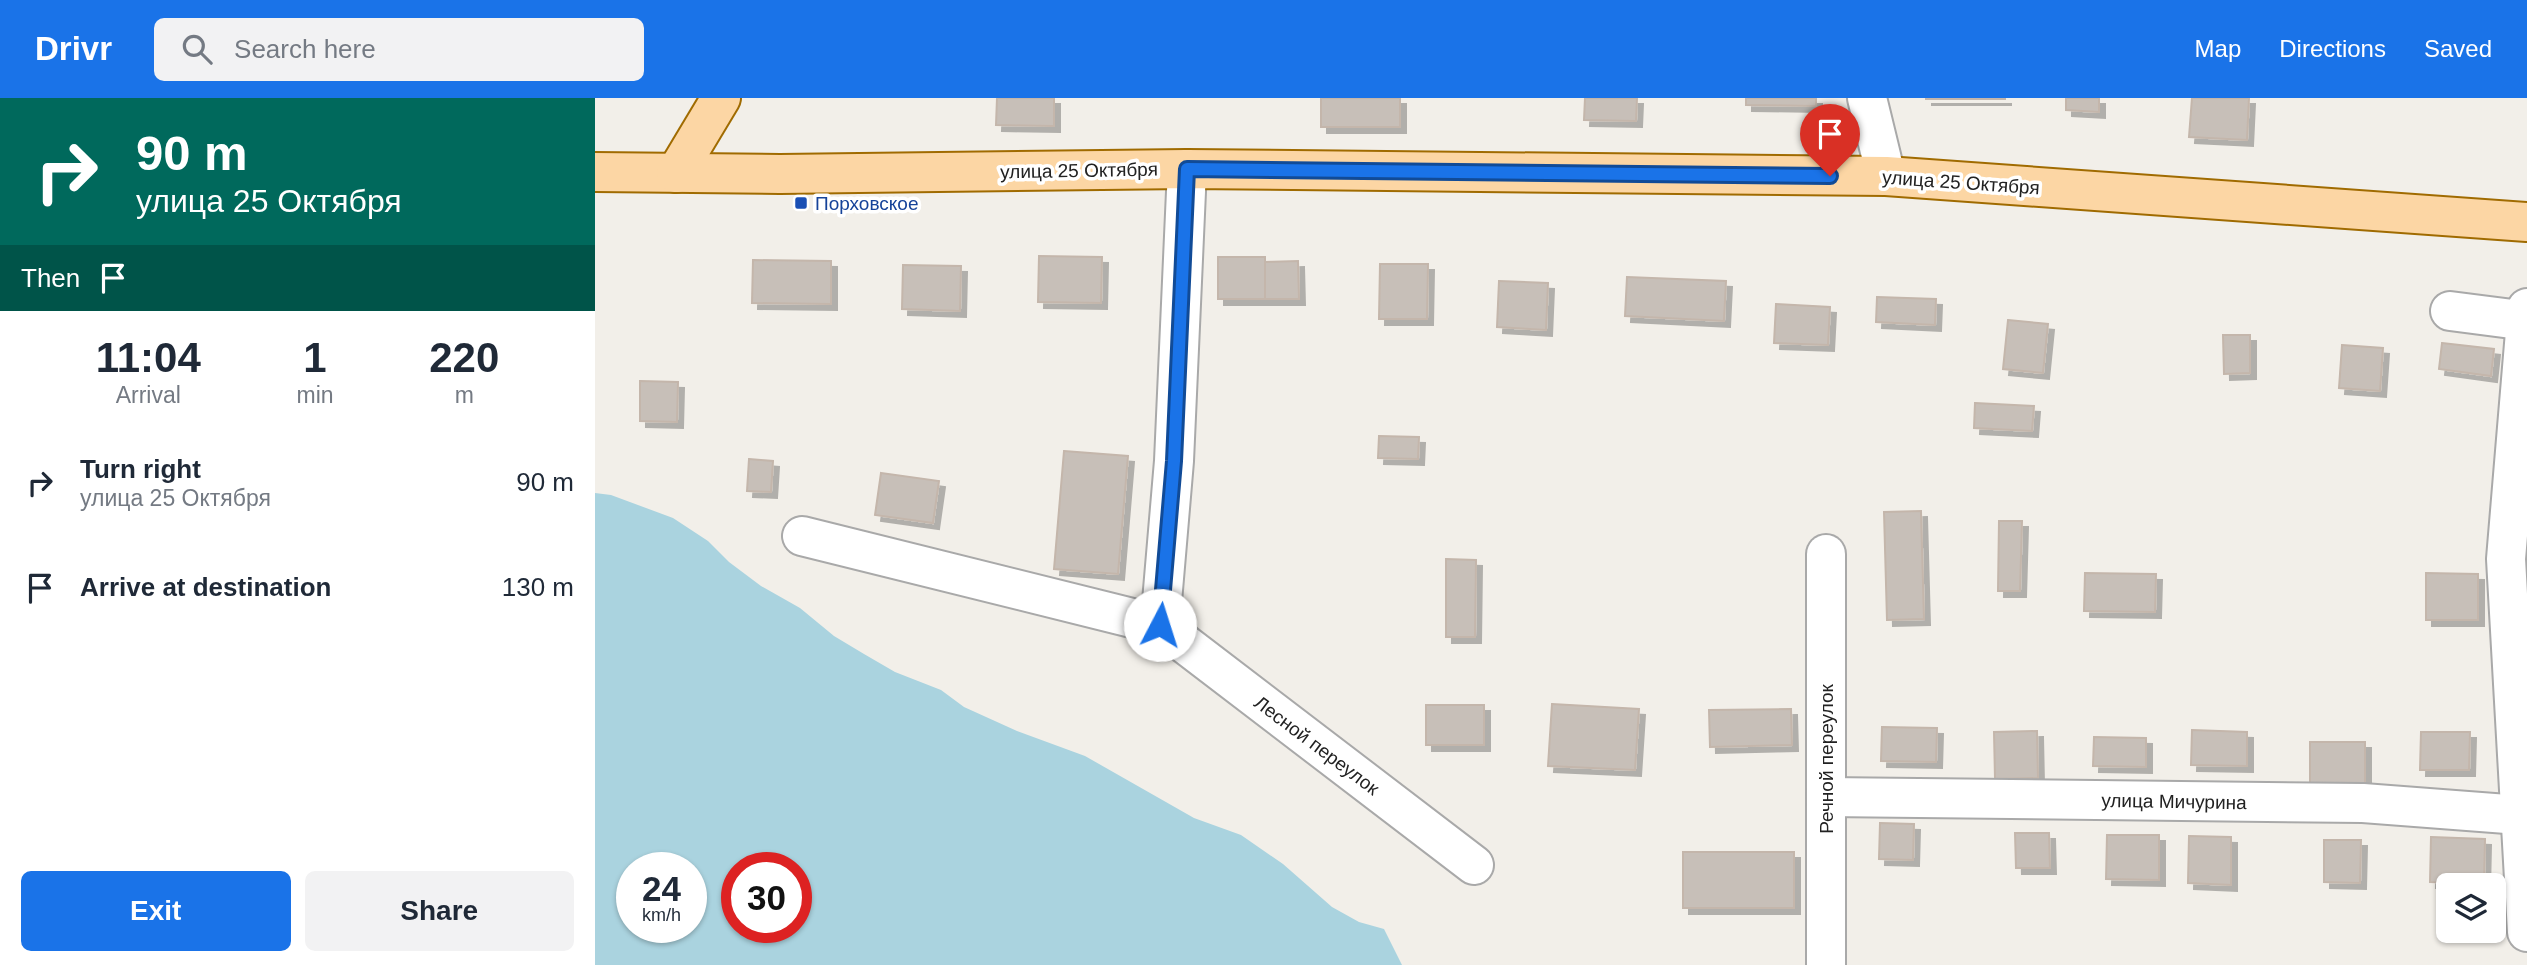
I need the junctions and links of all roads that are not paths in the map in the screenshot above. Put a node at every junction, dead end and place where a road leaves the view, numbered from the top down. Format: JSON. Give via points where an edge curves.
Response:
{"nodes":[{"id":1,"x":721,"y":98,"type":"edge"},
{"id":2,"x":1867,"y":98,"type":"edge"},
{"id":3,"x":1187,"y":169,"type":"junction"},
{"id":4,"x":595,"y":172,"type":"edge"},
{"id":5,"x":676,"y":173,"type":"junction"},
{"id":6,"x":1886,"y":176,"type":"junction"},
{"id":7,"x":2527,"y":222,"type":"edge"},
{"id":8,"x":2450,"y":311,"type":"dead end"},
{"id":9,"x":2527,"y":317,"type":"edge"},
{"id":10,"x":801,"y":536,"type":"dead end"},
{"id":11,"x":1826,"y":554,"type":"dead end"},
{"id":12,"x":1160,"y":625,"type":"junction"},
{"id":13,"x":1826,"y":797,"type":"junction"},
{"id":14,"x":2520,"y":815,"type":"junction"},
{"id":15,"x":1474,"y":865,"type":"dead end"},
{"id":16,"x":2527,"y":932,"type":"edge"},
{"id":17,"x":1826,"y":965,"type":"edge"}],
"edges":[{"from":1,"to":5,"type":"main road"},
{"from":2,"to":6,"type":"street"},
{"from":3,"to":5,"type":"main road","name":"улица 25 Октября"},
{"from":3,"to":6,"type":"main road","name":"улица 25 Октября"},
{"from":3,"to":12,"type":"street","via":[[1174,461]]},
{"from":4,"to":5,"type":"main road","name":"улица 25 Октября"},
{"from":6,"to":7,"type":"main road","name":"улица 25 Октября"},
{"from":8,"to":9,"type":"street"},
{"from":9,"to":14,"type":"street","via":[[2506,559]]},
{"from":10,"to":12,"type":"street","name":"Лесной переулок"},
{"from":11,"to":13,"type":"street","name":"Речной переулок"},
{"from":12,"to":15,"type":"street","name":"Лесной переулок"},
{"from":13,"to":14,"type":"street","name":"улица Мичурина","via":[[2363,803]]},
{"from":13,"to":17,"type":"street","name":"Речной переулок"},
{"from":14,"to":16,"type":"street"}]}
